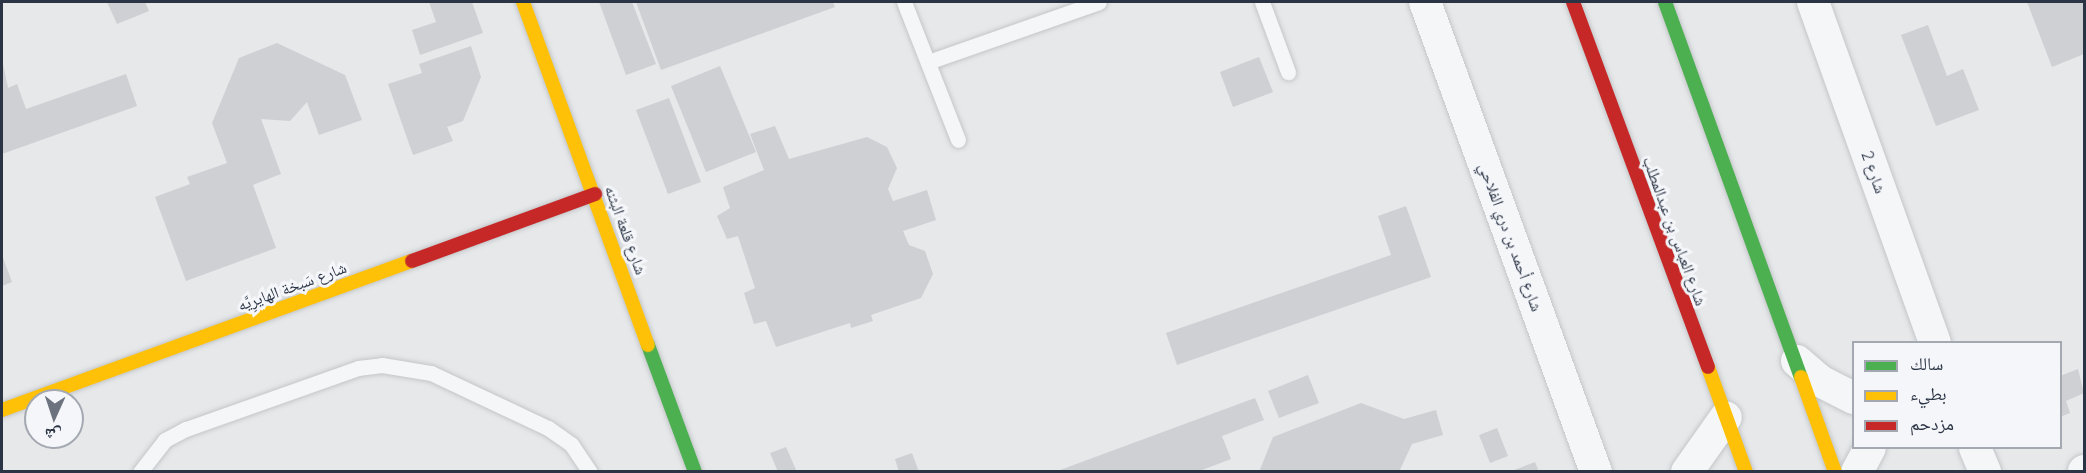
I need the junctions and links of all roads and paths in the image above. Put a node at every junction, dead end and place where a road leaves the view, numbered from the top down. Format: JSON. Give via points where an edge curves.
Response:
{"nodes":[{"id":1,"x":523,"y":2,"type":"edge"},
{"id":2,"x":903,"y":2,"type":"edge"},
{"id":3,"x":1099,"y":2,"type":"edge"},
{"id":4,"x":1262,"y":2,"type":"edge"},
{"id":5,"x":1425,"y":2,"type":"edge"},
{"id":6,"x":1573,"y":2,"type":"edge"},
{"id":7,"x":1665,"y":2,"type":"edge"},
{"id":8,"x":1813,"y":2,"type":"edge"},
{"id":9,"x":928,"y":62,"type":"junction"},
{"id":10,"x":1288,"y":72,"type":"dead end"},
{"id":11,"x":958,"y":140,"type":"dead end"},
{"id":12,"x":595,"y":194,"type":"junction"},
{"id":13,"x":1935,"y":341,"type":"edge"},
{"id":14,"x":1797,"y":361,"type":"junction"},
{"id":15,"x":1852,"y":397,"type":"edge"},
{"id":16,"x":2,"y":410,"type":"edge"},
{"id":17,"x":1726,"y":417,"type":"junction"},
{"id":18,"x":1869,"y":449,"type":"edge"},
{"id":19,"x":1976,"y":449,"type":"edge"},
{"id":20,"x":140,"y":471,"type":"edge"},
{"id":21,"x":590,"y":471,"type":"edge"},
{"id":22,"x":695,"y":471,"type":"edge"},
{"id":23,"x":1596,"y":471,"type":"edge"},
{"id":24,"x":1687,"y":471,"type":"edge"},
{"id":25,"x":1746,"y":471,"type":"edge"},
{"id":26,"x":1836,"y":471,"type":"edge"},
{"id":27,"x":1857,"y":471,"type":"edge"},
{"id":28,"x":1985,"y":471,"type":"edge"}],
"edges":[{"from":1,"to":12,"type":"street","name":"شارع قلعة البثنه"},
{"from":2,"to":9,"type":"lane"},
{"from":3,"to":9,"type":"lane"},
{"from":4,"to":10,"type":"lane"},
{"from":5,"to":23,"type":"street","name":"شارع أحمد بن دري الفلاحي"},
{"from":6,"to":17,"type":"street","name":"شارع العباس بن عبدالمطلب"},
{"from":7,"to":14,"type":"street"},
{"from":8,"to":13,"type":"street","name":"شارع 2"},
{"from":9,"to":11,"type":"lane"},
{"from":12,"to":16,"type":"street","name":"شارع سَبخة الهايرِيَّه"},
{"from":12,"to":22,"type":"street","name":"شارع قلعة البثنه"},
{"from":14,"to":15,"type":"street","via":[[1820,381]]},
{"from":14,"to":26,"type":"street"},
{"from":17,"to":24,"type":"street"},
{"from":17,"to":25,"type":"street","name":"شارع العباس بن عبدالمطلب"},
{"from":18,"to":27,"type":"street"},
{"from":19,"to":28,"type":"street"},
{"from":20,"to":21,"type":"lane","via":[[165,440],[186,429],[358,368],[382,365],[431,373],[548,428],[571,444]]}]}
